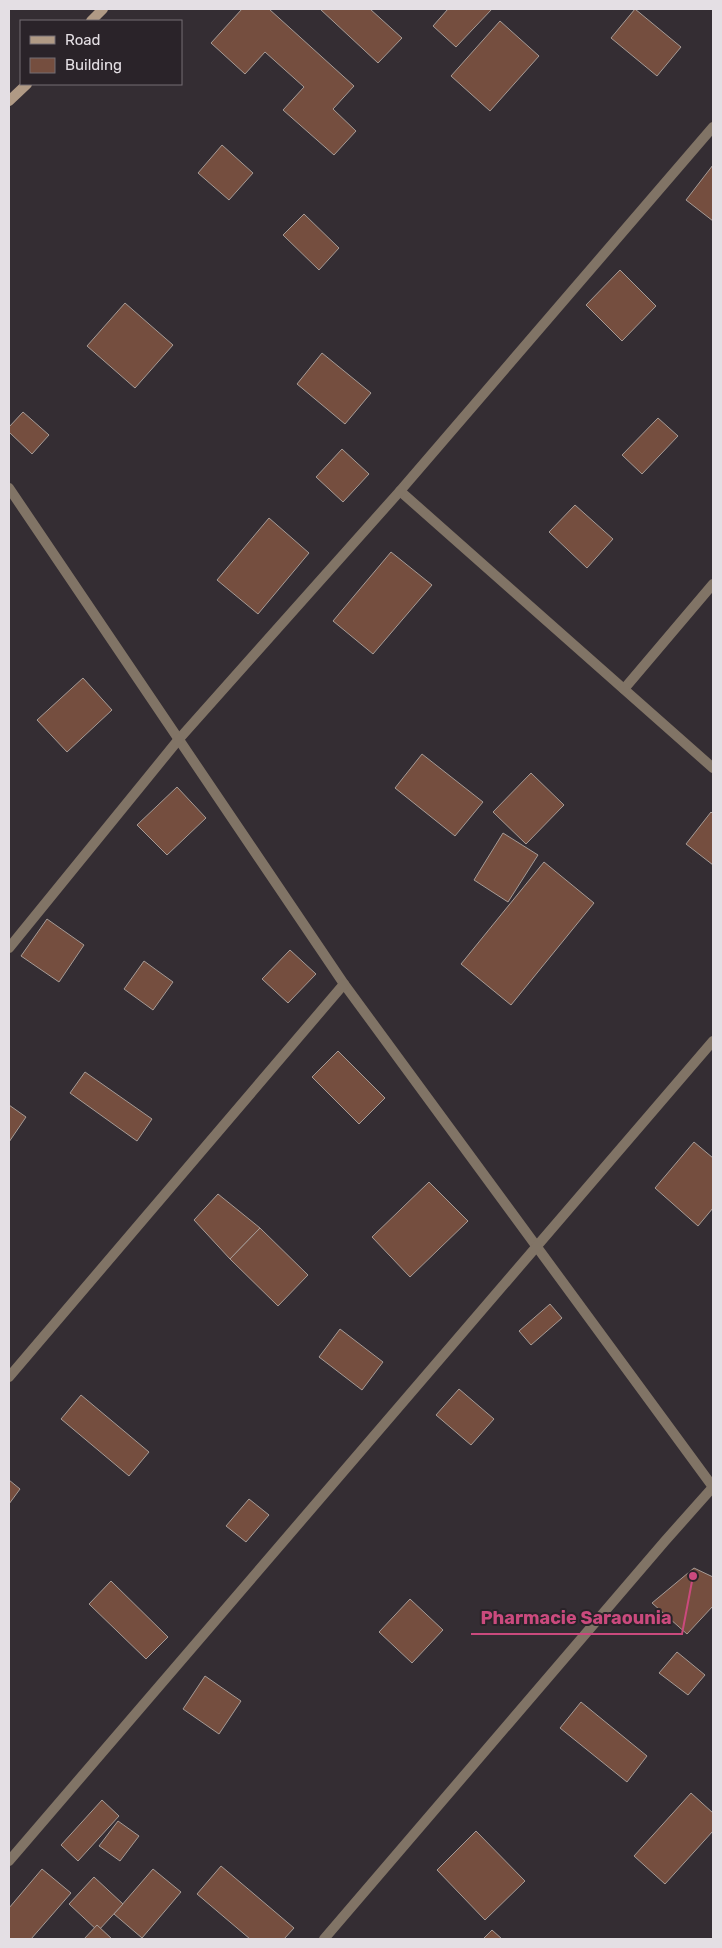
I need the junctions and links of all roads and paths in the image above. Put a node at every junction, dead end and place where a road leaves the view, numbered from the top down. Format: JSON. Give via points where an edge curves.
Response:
{"nodes":[{"id":1,"x":103,"y":9,"type":"edge"},
{"id":2,"x":92,"y":20,"type":"edge"},
{"id":3,"x":26,"y":85,"type":"edge"},
{"id":4,"x":9,"y":101,"type":"edge"},
{"id":5,"x":713,"y":127,"type":"edge"},
{"id":6,"x":9,"y":488,"type":"edge"},
{"id":7,"x":400,"y":491,"type":"junction"},
{"id":8,"x":713,"y":584,"type":"edge"},
{"id":9,"x":624,"y":689,"type":"junction"},
{"id":10,"x":179,"y":738,"type":"junction"},
{"id":11,"x":713,"y":768,"type":"edge"},
{"id":12,"x":9,"y":948,"type":"edge"},
{"id":13,"x":344,"y":984,"type":"junction"},
{"id":14,"x":713,"y":1041,"type":"edge"},
{"id":15,"x":537,"y":1246,"type":"junction"},
{"id":16,"x":9,"y":1377,"type":"edge"},
{"id":17,"x":713,"y":1487,"type":"edge"},
{"id":18,"x":9,"y":1861,"type":"edge"},
{"id":19,"x":324,"y":1939,"type":"edge"}],
"edges":[{"from":1,"to":2,"type":"main road"},
{"from":3,"to":4,"type":"main road"},
{"from":5,"to":7,"type":"street"},
{"from":6,"to":10,"type":"street"},
{"from":7,"to":9,"type":"street"},
{"from":7,"to":10,"type":"street"},
{"from":8,"to":9,"type":"street"},
{"from":9,"to":11,"type":"street"},
{"from":10,"to":12,"type":"street"},
{"from":10,"to":13,"type":"street"},
{"from":13,"to":15,"type":"street"},
{"from":13,"to":16,"type":"street"},
{"from":14,"to":15,"type":"street"},
{"from":15,"to":17,"type":"street"},
{"from":15,"to":18,"type":"street"},
{"from":17,"to":19,"type":"street"}]}
